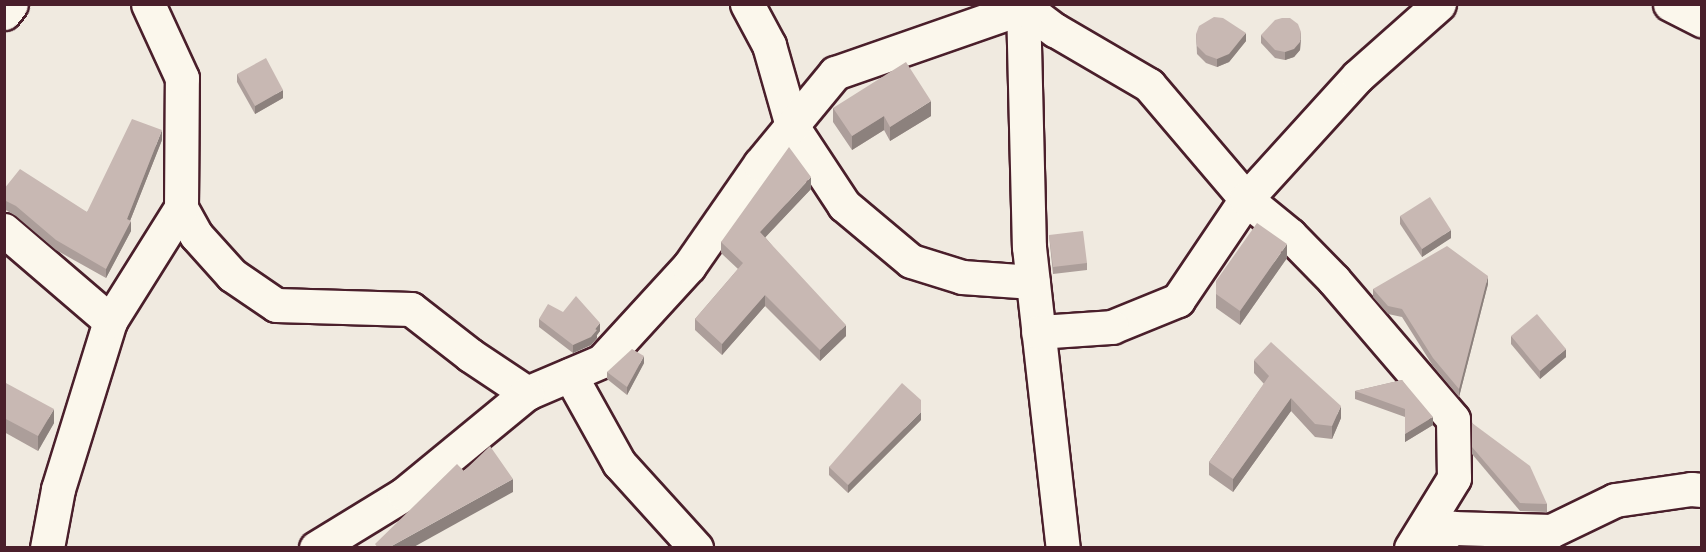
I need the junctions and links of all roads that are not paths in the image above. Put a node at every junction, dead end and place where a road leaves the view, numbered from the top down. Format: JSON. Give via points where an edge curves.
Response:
{"nodes":[{"id":1,"x":10,"y":4,"type":"edge"},
{"id":2,"x":148,"y":4,"type":"edge"},
{"id":3,"x":747,"y":4,"type":"edge"},
{"id":4,"x":1438,"y":4,"type":"edge"},
{"id":5,"x":1670,"y":4,"type":"edge"},
{"id":6,"x":1024,"y":6,"type":"edge"},
{"id":7,"x":4,"y":13,"type":"edge"},
{"id":8,"x":1701,"y":20,"type":"edge"},
{"id":9,"x":792,"y":126,"type":"junction"},
{"id":10,"x":1246,"y":199,"type":"junction"},
{"id":11,"x":181,"y":208,"type":"junction"},
{"id":12,"x":4,"y":230,"type":"edge"},
{"id":13,"x":1033,"y":282,"type":"junction"},
{"id":14,"x":110,"y":321,"type":"junction"},
{"id":15,"x":1038,"y":332,"type":"junction"},
{"id":16,"x":570,"y":375,"type":"junction"},
{"id":17,"x":527,"y":393,"type":"junction"},
{"id":18,"x":1701,"y":490,"type":"edge"},
{"id":19,"x":47,"y":548,"type":"edge"},
{"id":20,"x":316,"y":548,"type":"edge"},
{"id":21,"x":696,"y":548,"type":"edge"},
{"id":22,"x":1063,"y":548,"type":"edge"},
{"id":23,"x":1412,"y":548,"type":"edge"},
{"id":24,"x":1427,"y":548,"type":"edge"}],
"edges":[{"from":1,"to":7,"type":"street"},
{"from":2,"to":11,"type":"street","via":[[182,78]]},
{"from":3,"to":9,"type":"street","via":[[769,45]]},
{"from":4,"to":10,"type":"street","via":[[1358,76]]},
{"from":5,"to":8,"type":"street"},
{"from":6,"to":9,"type":"street","via":[[835,73]]},
{"from":6,"to":10,"type":"street","via":[[1055,30],[1149,85]]},
{"from":6,"to":13,"type":"street"},
{"from":9,"to":13,"type":"street","via":[[844,205],[911,261],[962,277]]},
{"from":9,"to":16,"type":"street","via":[[760,164],[689,266],[602,361]]},
{"from":10,"to":15,"type":"street","via":[[1178,300],[1113,327]]},
{"from":10,"to":23,"type":"street","via":[[1290,235],[1334,280],[1453,419],[1454,478]]},
{"from":11,"to":14,"type":"street"},
{"from":11,"to":17,"type":"street","via":[[196,235],[232,276],[276,305],[411,309]]},
{"from":12,"to":14,"type":"street"},
{"from":13,"to":15,"type":"street"},
{"from":14,"to":19,"type":"street","via":[[58,489]]},
{"from":15,"to":22,"type":"street"},
{"from":16,"to":17,"type":"street"},
{"from":16,"to":21,"type":"street","via":[[619,463]]},
{"from":17,"to":20,"type":"street","via":[[404,494]]},
{"from":18,"to":24,"type":"street","via":[[1615,500],[1551,531],[1453,528]]}]}
